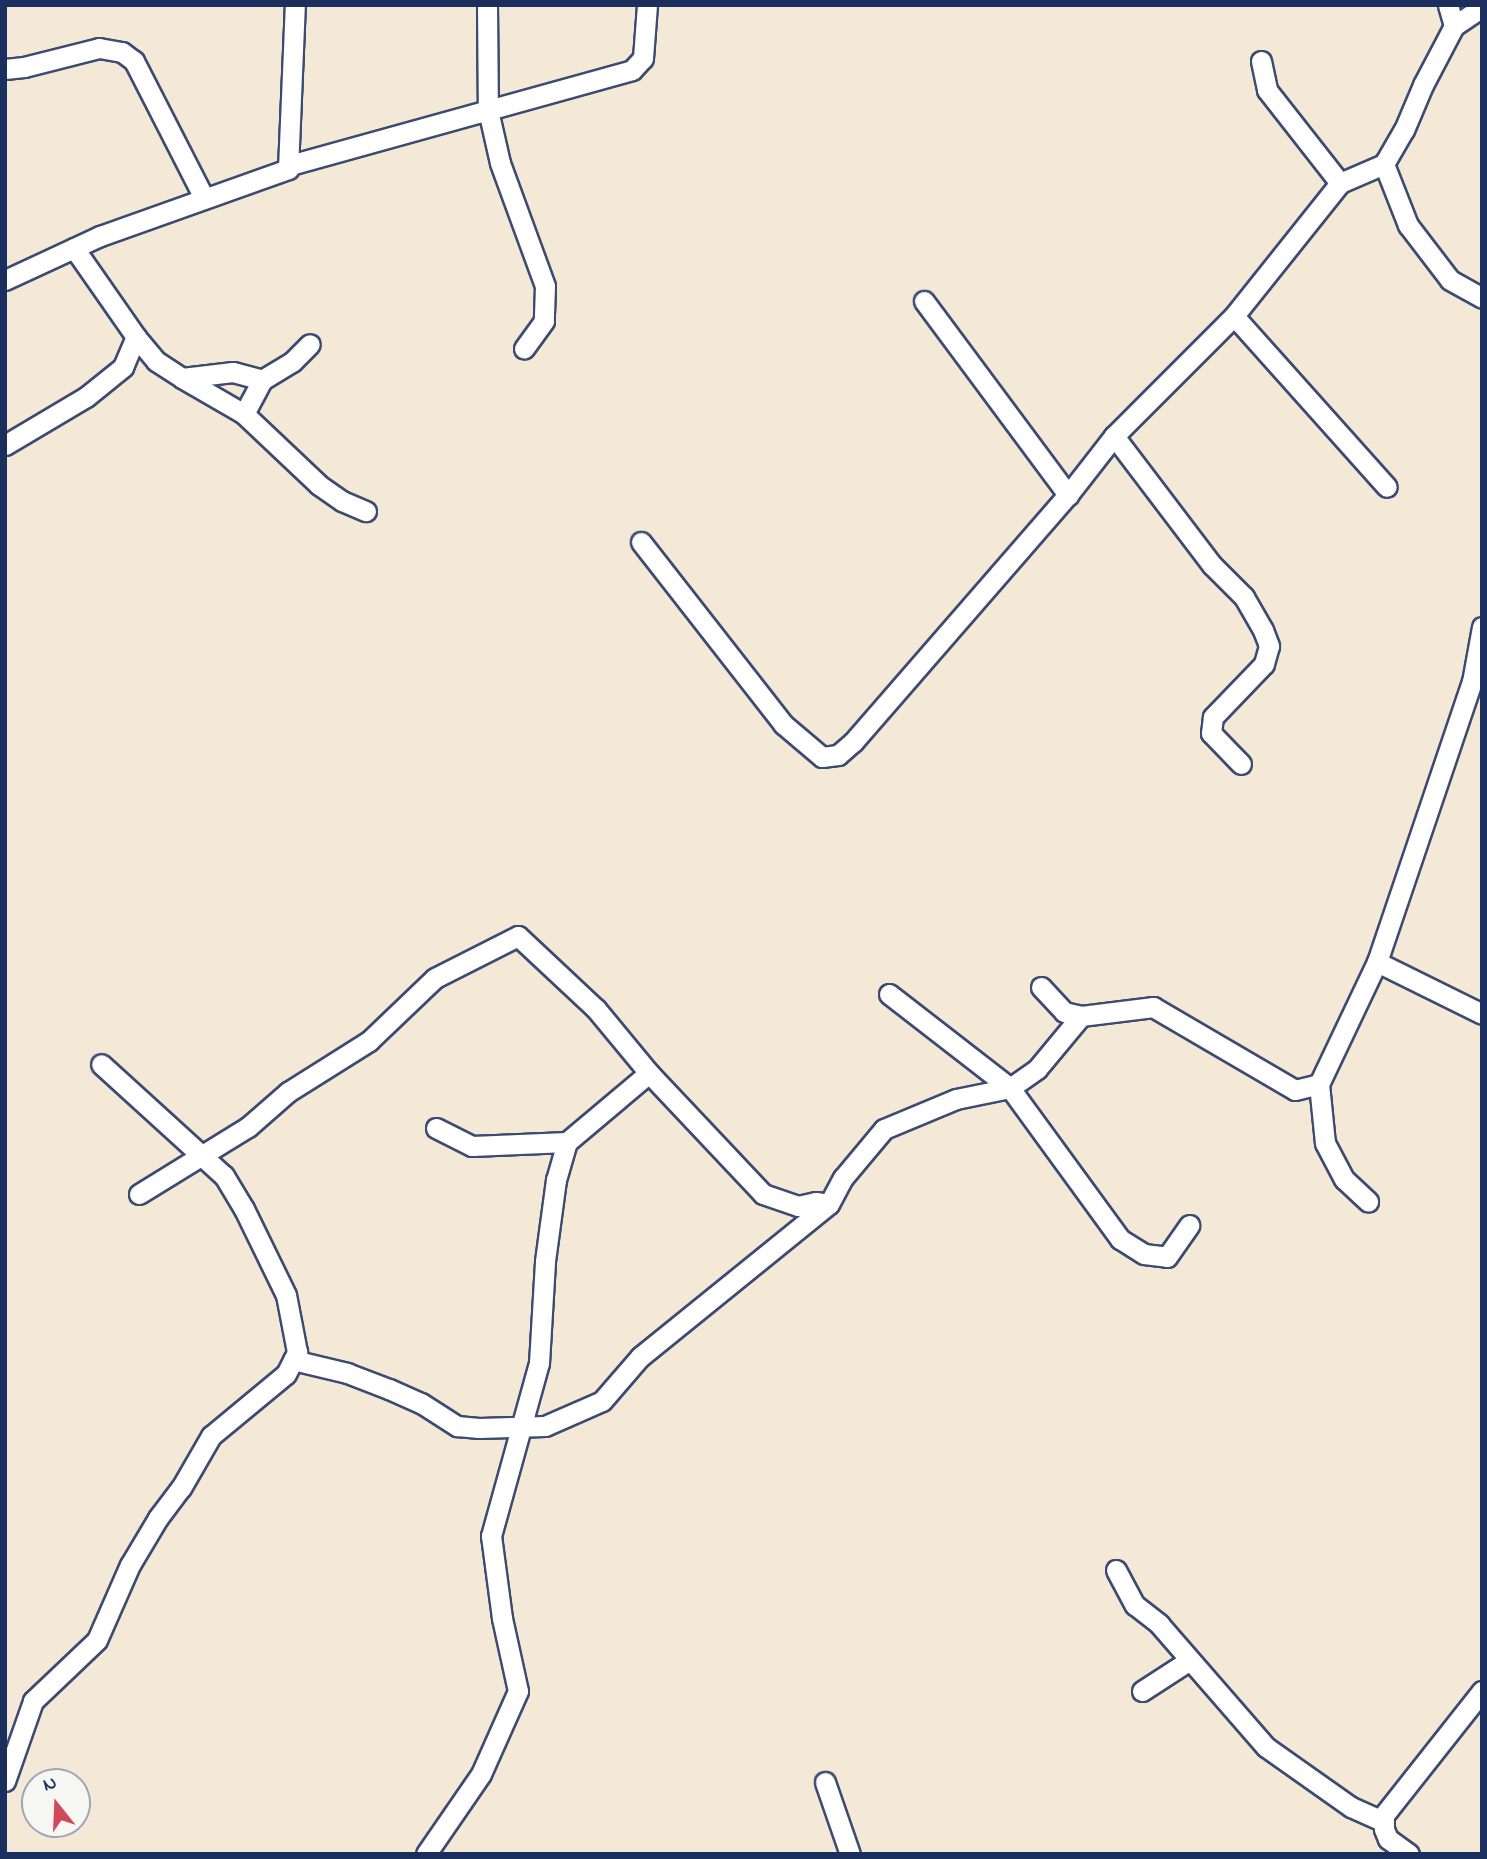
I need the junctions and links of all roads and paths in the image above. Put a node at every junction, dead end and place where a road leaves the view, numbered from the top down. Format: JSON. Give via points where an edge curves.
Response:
{"nodes":[{"id":1,"x":295,"y":5,"type":"edge"},
{"id":2,"x":487,"y":5,"type":"edge"},
{"id":3,"x":647,"y":5,"type":"edge"},
{"id":4,"x":1448,"y":5,"type":"edge"},
{"id":5,"x":1482,"y":7,"type":"edge"},
{"id":6,"x":1454,"y":26,"type":"junction"},
{"id":7,"x":1261,"y":61,"type":"dead end"},
{"id":8,"x":5,"y":69,"type":"edge"},
{"id":9,"x":488,"y":110,"type":"junction"},
{"id":10,"x":290,"y":164,"type":"junction"},
{"id":11,"x":1384,"y":164,"type":"junction"},
{"id":12,"x":1340,"y":183,"type":"junction"},
{"id":13,"x":204,"y":198,"type":"junction"},
{"id":14,"x":74,"y":248,"type":"junction"},
{"id":15,"x":5,"y":280,"type":"edge"},
{"id":16,"x":1482,"y":298,"type":"edge"},
{"id":17,"x":924,"y":301,"type":"dead end"},
{"id":18,"x":1234,"y":316,"type":"junction"},
{"id":19,"x":136,"y":337,"type":"junction"},
{"id":20,"x":310,"y":344,"type":"dead end"},
{"id":21,"x":524,"y":349,"type":"dead end"},
{"id":22,"x":182,"y":379,"type":"junction"},
{"id":23,"x":262,"y":380,"type":"junction"},
{"id":24,"x":244,"y":414,"type":"junction"},
{"id":25,"x":1114,"y":436,"type":"junction"},
{"id":26,"x":5,"y":445,"type":"edge"},
{"id":27,"x":1387,"y":487,"type":"dead end"},
{"id":28,"x":1068,"y":495,"type":"junction"},
{"id":29,"x":366,"y":512,"type":"dead end"},
{"id":30,"x":641,"y":542,"type":"dead end"},
{"id":31,"x":1482,"y":627,"type":"edge"},
{"id":32,"x":1479,"y":664,"type":"edge"},
{"id":33,"x":1241,"y":764,"type":"dead end"},
{"id":34,"x":1377,"y":962,"type":"junction"},
{"id":35,"x":1041,"y":987,"type":"dead end"},
{"id":36,"x":890,"y":994,"type":"dead end"},
{"id":37,"x":1482,"y":1014,"type":"edge"},
{"id":38,"x":1082,"y":1016,"type":"junction"},
{"id":39,"x":101,"y":1064,"type":"dead end"},
{"id":40,"x":649,"y":1073,"type":"junction"},
{"id":41,"x":1319,"y":1084,"type":"junction"},
{"id":42,"x":1010,"y":1088,"type":"junction"},
{"id":43,"x":436,"y":1129,"type":"dead end"},
{"id":44,"x":567,"y":1142,"type":"junction"},
{"id":45,"x":203,"y":1157,"type":"junction"},
{"id":46,"x":139,"y":1194,"type":"dead end"},
{"id":47,"x":1368,"y":1201,"type":"dead end"},
{"id":48,"x":829,"y":1204,"type":"junction"},
{"id":49,"x":1189,"y":1225,"type":"dead end"},
{"id":50,"x":293,"y":1360,"type":"junction"},
{"id":51,"x":522,"y":1426,"type":"junction"},
{"id":52,"x":1116,"y":1570,"type":"dead end"},
{"id":53,"x":1189,"y":1660,"type":"junction"},
{"id":54,"x":1142,"y":1691,"type":"dead end"},
{"id":55,"x":1482,"y":1691,"type":"edge"},
{"id":56,"x":5,"y":1781,"type":"edge"},
{"id":57,"x":825,"y":1782,"type":"dead end"},
{"id":58,"x":1383,"y":1821,"type":"junction"},
{"id":59,"x":426,"y":1854,"type":"edge"},
{"id":60,"x":850,"y":1854,"type":"edge"},
{"id":61,"x":1409,"y":1854,"type":"edge"}],
"edges":[{"from":1,"to":10,"type":"street"},
{"from":2,"to":9,"type":"street"},
{"from":3,"to":9,"type":"street","via":[[643,58],[632,71]]},
{"from":4,"to":6,"type":"street"},
{"from":5,"to":6,"type":"street"},
{"from":6,"to":11,"type":"street"},
{"from":7,"to":12,"type":"street","via":[[1268,90]]},
{"from":8,"to":13,"type":"street","via":[[99,48],[122,52],[134,61]]},
{"from":9,"to":10,"type":"street"},
{"from":9,"to":21,"type":"street","via":[[500,163],[545,286],[544,321]]},
{"from":10,"to":13,"type":"street","via":[[281,174]]},
{"from":11,"to":12,"type":"street"},
{"from":11,"to":16,"type":"street","via":[[1408,225],[1450,280]]},
{"from":12,"to":18,"type":"street"},
{"from":13,"to":14,"type":"street"},
{"from":14,"to":15,"type":"street"},
{"from":14,"to":19,"type":"street"},
{"from":17,"to":28,"type":"street"},
{"from":18,"to":25,"type":"street"},
{"from":18,"to":27,"type":"street"},
{"from":19,"to":22,"type":"street","via":[[156,361]]},
{"from":19,"to":26,"type":"street","via":[[123,367],[86,397]]},
{"from":20,"to":23,"type":"street","via":[[292,362]]},
{"from":22,"to":23,"type":"street","via":[[233,372]]},
{"from":22,"to":24,"type":"street"},
{"from":23,"to":24,"type":"street"},
{"from":24,"to":29,"type":"street","via":[[319,485]]},
{"from":25,"to":28,"type":"street"},
{"from":25,"to":33,"type":"street","via":[[1212,565],[1244,597],[1269,646],[1264,664],[1213,717],[1211,733]]},
{"from":28,"to":30,"type":"street","via":[[853,742],[838,755],[822,757],[783,723]]},
{"from":31,"to":32,"type":"street"},
{"from":32,"to":34,"type":"street"},
{"from":34,"to":37,"type":"street"},
{"from":34,"to":41,"type":"street"},
{"from":35,"to":38,"type":"street","via":[[1064,1012]]},
{"from":36,"to":42,"type":"street"},
{"from":38,"to":41,"type":"street","via":[[1153,1007],[1295,1090]]},
{"from":38,"to":42,"type":"street","via":[[1037,1069]]},
{"from":39,"to":45,"type":"street"},
{"from":40,"to":44,"type":"street"},
{"from":40,"to":45,"type":"street","via":[[596,1010],[518,936],[435,978],[369,1041],[288,1092],[248,1127]]},
{"from":40,"to":48,"type":"street","via":[[763,1194],[798,1206]]},
{"from":41,"to":47,"type":"street","via":[[1325,1143],[1344,1179]]},
{"from":42,"to":48,"type":"street","via":[[956,1099],[884,1129],[843,1178]]},
{"from":42,"to":49,"type":"street","via":[[1119,1239],[1144,1254],[1167,1257]]},
{"from":43,"to":44,"type":"street","via":[[472,1146]]},
{"from":44,"to":51,"type":"street","via":[[556,1180],[545,1261],[539,1363]]},
{"from":45,"to":46,"type":"street"},
{"from":45,"to":50,"type":"street","via":[[224,1176],[244,1209],[286,1295],[296,1352]]},
{"from":48,"to":51,"type":"street","via":[[640,1357],[602,1401],[545,1426]]},
{"from":50,"to":51,"type":"street","via":[[389,1389],[421,1402],[457,1426]]},
{"from":50,"to":56,"type":"street","via":[[276,1384],[211,1436],[130,1565],[97,1640],[33,1701]]},
{"from":51,"to":59,"type":"street","via":[[491,1536],[518,1691],[481,1774]]},
{"from":52,"to":53,"type":"street","via":[[1135,1605]]},
{"from":53,"to":54,"type":"street"},
{"from":53,"to":58,"type":"street","via":[[1266,1747],[1351,1807]]},
{"from":55,"to":58,"type":"street","via":[[1387,1808]]},
{"from":57,"to":60,"type":"street"},
{"from":58,"to":61,"type":"street","via":[[1388,1839]]}]}
